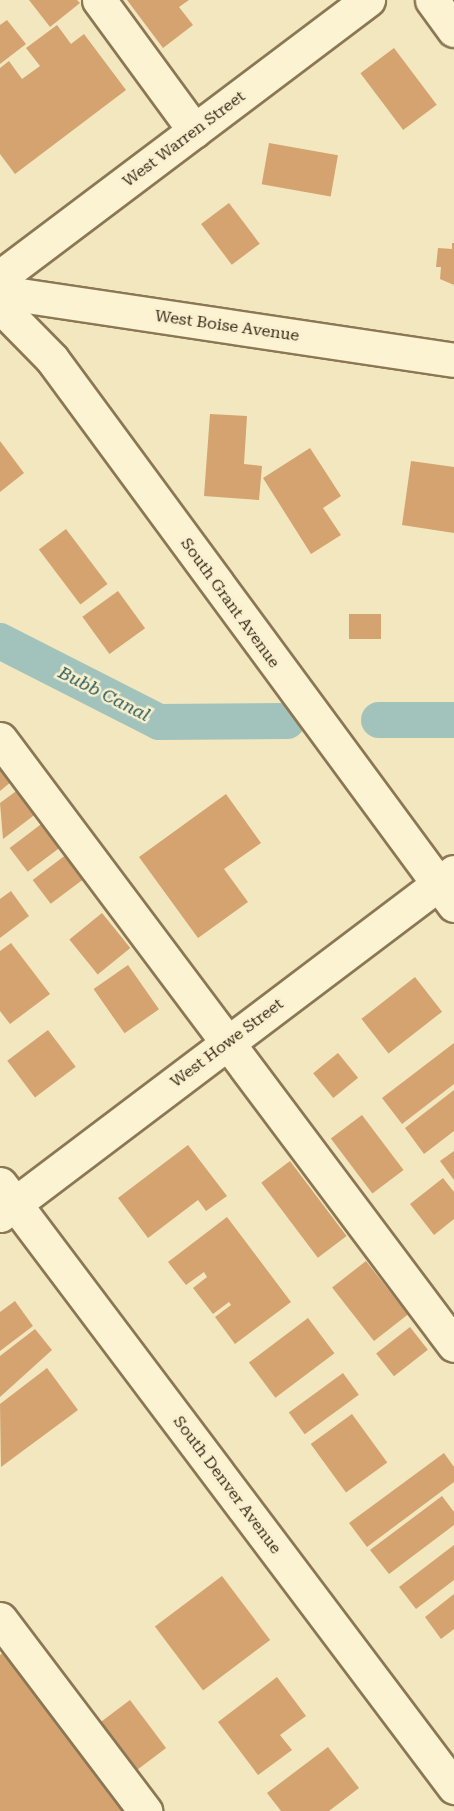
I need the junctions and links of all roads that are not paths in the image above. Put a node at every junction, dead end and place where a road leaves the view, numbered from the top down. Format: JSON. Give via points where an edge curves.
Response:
{"nodes":[{"id":1,"x":99,"y":0,"type":"edge"},
{"id":2,"x":368,"y":0,"type":"edge"},
{"id":3,"x":432,"y":0,"type":"edge"},
{"id":4,"x":454,"y":30,"type":"edge"},
{"id":5,"x":195,"y":131,"type":"junction"},
{"id":6,"x":0,"y":277,"type":"edge"},
{"id":7,"x":0,"y":292,"type":"edge"},
{"id":8,"x":0,"y":306,"type":"edge"},
{"id":9,"x":454,"y":360,"type":"edge"},
{"id":10,"x":0,"y":739,"type":"edge"},
{"id":11,"x":449,"y":887,"type":"edge"},
{"id":12,"x":228,"y":1042,"type":"junction"},
{"id":13,"x":5,"y":1200,"type":"edge"},
{"id":14,"x":454,"y":1345,"type":"edge"},
{"id":15,"x":0,"y":1619,"type":"edge"},
{"id":16,"x":454,"y":1787,"type":"edge"},
{"id":17,"x":454,"y":1800,"type":"edge"},
{"id":18,"x":145,"y":1811,"type":"edge"},
{"id":19,"x":440,"y":1811,"type":"edge"}],
"edges":[{"from":1,"to":5,"type":"street"},
{"from":2,"to":5,"type":"street","name":"West Warren Street"},
{"from":3,"to":4,"type":"street"},
{"from":5,"to":6,"type":"street","name":"West Warren Street"},
{"from":7,"to":9,"type":"street","name":"West Boise Avenue"},
{"from":8,"to":11,"type":"street","name":"South Grant Avenue","via":[[52,359]]},
{"from":10,"to":12,"type":"street"},
{"from":11,"to":12,"type":"street","name":"West Howe Street"},
{"from":12,"to":13,"type":"street","name":"West Howe Street"},
{"from":12,"to":14,"type":"street"},
{"from":13,"to":16,"type":"street","name":"South Denver Avenue"},
{"from":15,"to":18,"type":"street"},
{"from":17,"to":19,"type":"street"}]}
